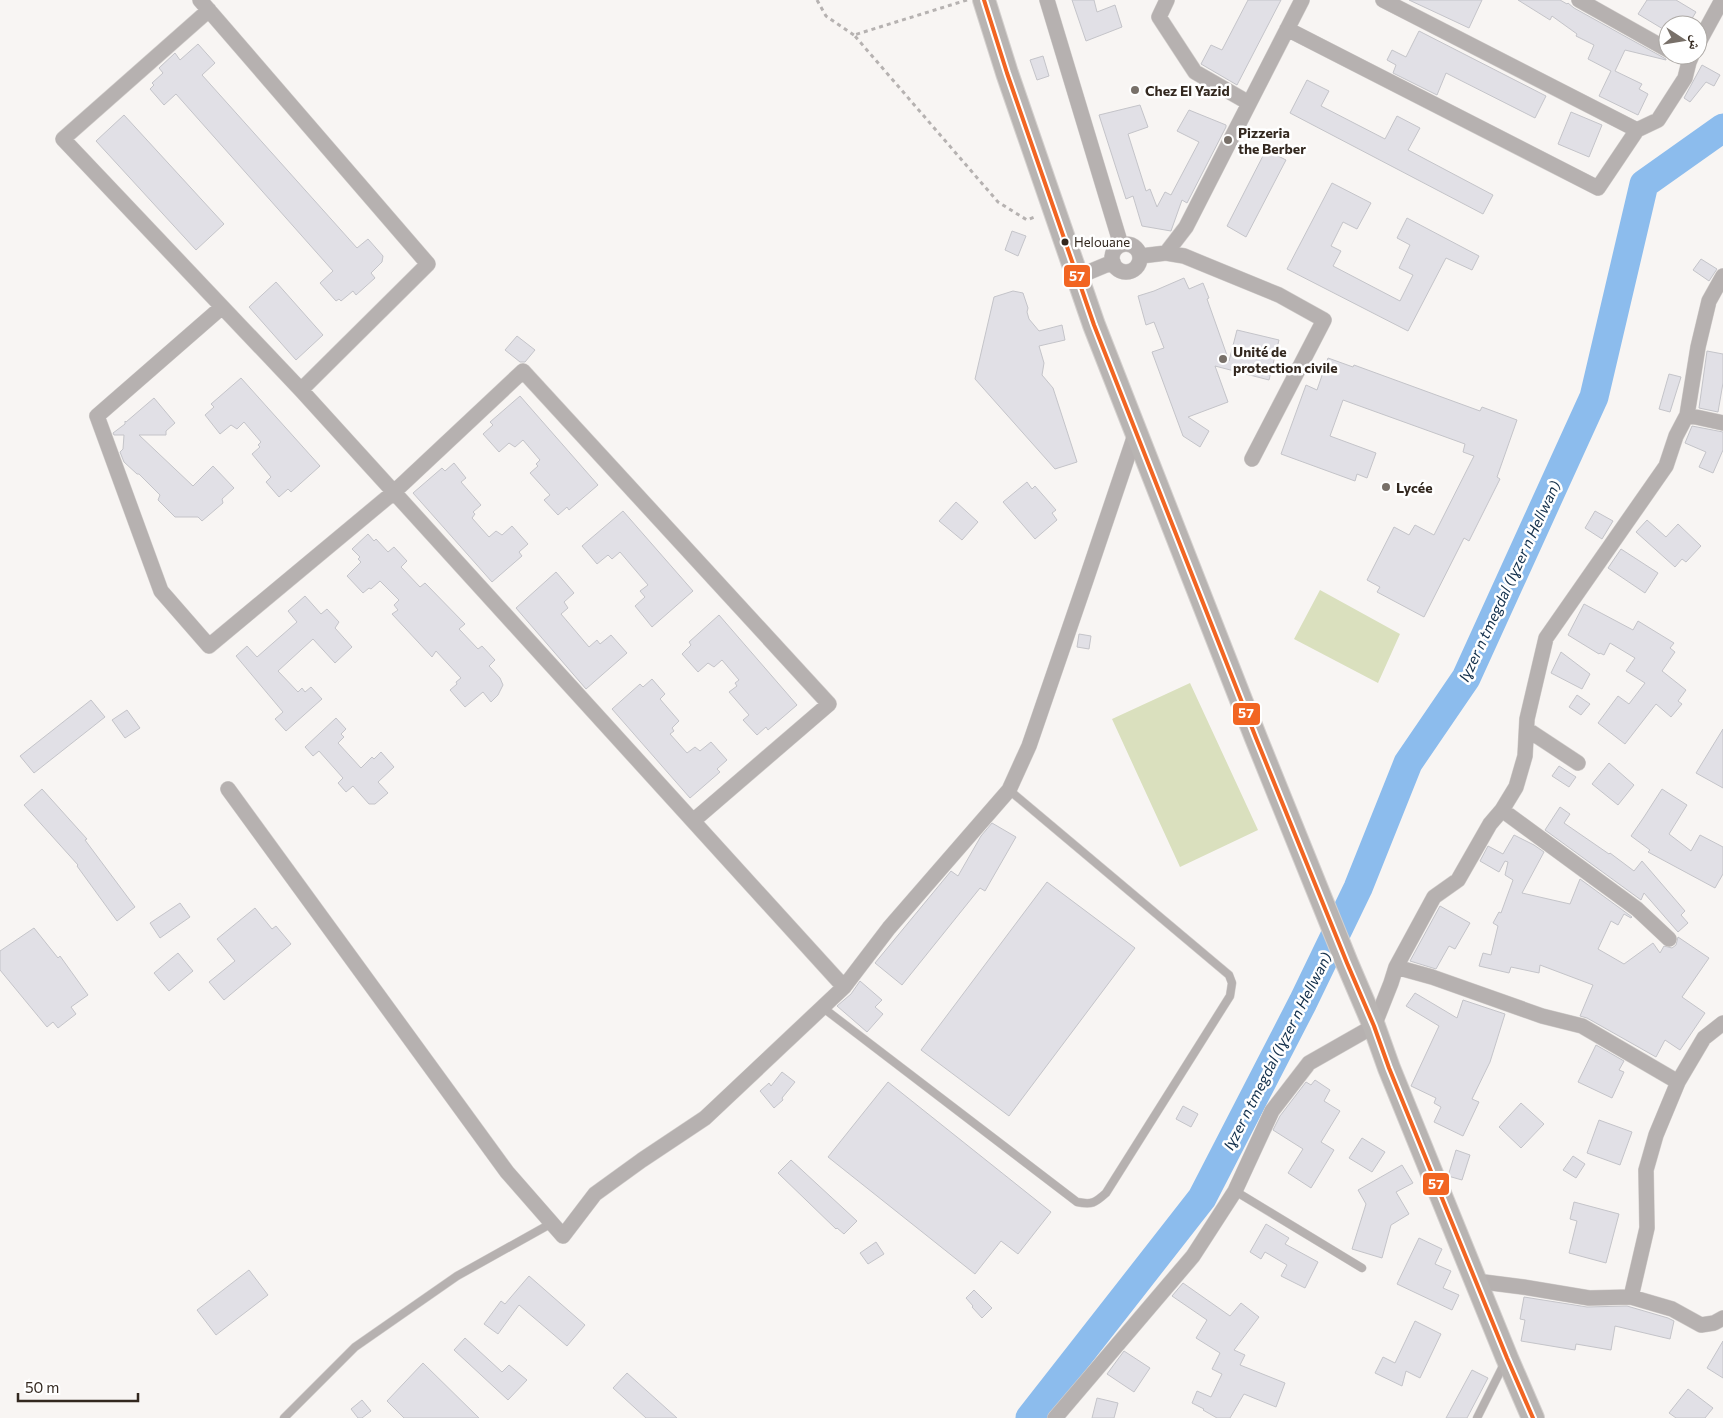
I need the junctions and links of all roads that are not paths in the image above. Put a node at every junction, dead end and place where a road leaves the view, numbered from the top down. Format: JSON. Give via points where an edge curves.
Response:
{"nodes":[{"id":1,"x":984,"y":0,"type":"edge"},
{"id":2,"x":1047,"y":0,"type":"edge"},
{"id":3,"x":1167,"y":0,"type":"edge"},
{"id":4,"x":1302,"y":0,"type":"edge"},
{"id":5,"x":1383,"y":0,"type":"edge"},
{"id":6,"x":1579,"y":0,"type":"edge"},
{"id":7,"x":1716,"y":2,"type":"edge"},
{"id":8,"x":204,"y":5,"type":"edge"},
{"id":9,"x":1708,"y":21,"type":"edge"},
{"id":10,"x":1287,"y":30,"type":"junction"},
{"id":11,"x":1658,"y":44,"type":"edge"},
{"id":12,"x":1686,"y":65,"type":"edge"},
{"id":13,"x":1249,"y":103,"type":"junction"},
{"id":14,"x":1637,"y":130,"type":"junction"},
{"id":15,"x":1121,"y":245,"type":"junction"},
{"id":16,"x":1166,"y":253,"type":"junction"},
{"id":17,"x":1141,"y":256,"type":"junction"},
{"id":18,"x":1113,"y":262,"type":"junction"},
{"id":19,"x":1723,"y":276,"type":"edge"},
{"id":20,"x":1077,"y":277,"type":"junction"},
{"id":21,"x":222,"y":307,"type":"junction"},
{"id":22,"x":301,"y":390,"type":"junction"},
{"id":23,"x":1687,"y":414,"type":"junction"},
{"id":24,"x":1723,"y":423,"type":"edge"},
{"id":25,"x":1136,"y":432,"type":"junction"},
{"id":26,"x":1252,"y":459,"type":"dead end"},
{"id":27,"x":394,"y":492,"type":"junction"},
{"id":28,"x":1528,"y":730,"type":"junction"},
{"id":29,"x":1578,"y":763,"type":"dead end"},
{"id":30,"x":228,"y":789,"type":"dead end"},
{"id":31,"x":1009,"y":790,"type":"junction"},
{"id":32,"x":1502,"y":810,"type":"junction"},
{"id":33,"x":693,"y":821,"type":"junction"},
{"id":34,"x":1669,"y":939,"type":"dead end"},
{"id":35,"x":1396,"y":966,"type":"junction"},
{"id":36,"x":844,"y":987,"type":"junction"},
{"id":37,"x":822,"y":1007,"type":"junction"},
{"id":38,"x":1723,"y":1023,"type":"edge"},
{"id":39,"x":1374,"y":1026,"type":"junction"},
{"id":40,"x":1678,"y":1082,"type":"junction"},
{"id":41,"x":1235,"y":1191,"type":"junction"},
{"id":42,"x":552,"y":1223,"type":"junction"},
{"id":43,"x":1362,"y":1268,"type":"dead end"},
{"id":44,"x":1476,"y":1281,"type":"junction"},
{"id":45,"x":1631,"y":1297,"type":"junction"},
{"id":46,"x":1723,"y":1318,"type":"edge"},
{"id":47,"x":1507,"y":1358,"type":"junction"},
{"id":48,"x":284,"y":1418,"type":"edge"},
{"id":49,"x":1055,"y":1418,"type":"edge"},
{"id":50,"x":1477,"y":1418,"type":"edge"},
{"id":51,"x":1533,"y":1418,"type":"edge"}],
"edges":[{"from":1,"to":20,"type":"main road"},
{"from":2,"to":15,"type":"street"},
{"from":3,"to":13,"type":"street","via":[[1159,16],[1195,72]]},
{"from":4,"to":10,"type":"street"},
{"from":5,"to":14,"type":"street"},
{"from":6,"to":11,"type":"street"},
{"from":7,"to":9,"type":"street"},
{"from":8,"to":21,"type":"street","via":[[64,139]]},
{"from":8,"to":22,"type":"street","via":[[428,264]]},
{"from":10,"to":13,"type":"street"},
{"from":10,"to":14,"type":"street","via":[[1598,188]]},
{"from":12,"to":14,"type":"street","via":[[1685,78],[1658,120]]},
{"from":13,"to":16,"type":"street","via":[[1186,227]]},
{"from":15,"to":17,"type":"street","via":[[1133,245]]},
{"from":15,"to":18,"type":"street","via":[[1113,253]]},
{"from":16,"to":17,"type":"street"},
{"from":16,"to":26,"type":"street","via":[[1184,256],[1279,295],[1324,320]]},
{"from":17,"to":18,"type":"street","via":[[1139,265],[1128,272],[1119,270]]},
{"from":18,"to":20,"type":"street"},
{"from":19,"to":23,"type":"street","via":[[1709,301]]},
{"from":20,"to":25,"type":"main road"},
{"from":21,"to":22,"type":"street"},
{"from":21,"to":27,"type":"street","via":[[97,416],[161,591],[209,646]]},
{"from":22,"to":27,"type":"street"},
{"from":23,"to":24,"type":"street"},
{"from":23,"to":28,"type":"street","via":[[1666,466],[1546,638],[1527,719]]},
{"from":25,"to":31,"type":"street","via":[[1029,746]]},
{"from":25,"to":39,"type":"main road"},
{"from":27,"to":33,"type":"street"},
{"from":27,"to":33,"type":"street","via":[[523,371],[829,704]]},
{"from":28,"to":29,"type":"street"},
{"from":28,"to":32,"type":"street","via":[[1516,787]]},
{"from":30,"to":42,"type":"street","via":[[501,1164]]},
{"from":31,"to":36,"type":"street","via":[[889,928]]},
{"from":31,"to":37,"type":"lane","via":[[1229,975],[1232,983],[1230,996],[1106,1193],[1095,1202],[1077,1202]]},
{"from":32,"to":34,"type":"street","via":[[1637,909]]},
{"from":32,"to":35,"type":"street","via":[[1490,824],[1458,880],[1434,897]]},
{"from":33,"to":36,"type":"street"},
{"from":35,"to":39,"type":"street"},
{"from":35,"to":40,"type":"street","via":[[1542,1016],[1582,1026]]},
{"from":36,"to":37,"type":"street"},
{"from":37,"to":42,"type":"street","via":[[705,1118],[595,1194],[563,1236]]},
{"from":38,"to":40,"type":"street","via":[[1704,1038]]},
{"from":39,"to":41,"type":"street","via":[[1309,1063],[1272,1111]]},
{"from":39,"to":44,"type":"main road"},
{"from":40,"to":45,"type":"street","via":[[1656,1135],[1646,1170],[1647,1228]]},
{"from":41,"to":43,"type":"lane"},
{"from":41,"to":49,"type":"street","via":[[1193,1256]]},
{"from":42,"to":48,"type":"lane","via":[[457,1276],[355,1347]]},
{"from":44,"to":45,"type":"street","via":[[1589,1298]]},
{"from":44,"to":47,"type":"main road"},
{"from":45,"to":46,"type":"street","via":[[1672,1309],[1701,1325]]},
{"from":47,"to":50,"type":"lane"},
{"from":47,"to":51,"type":"main road"}]}
